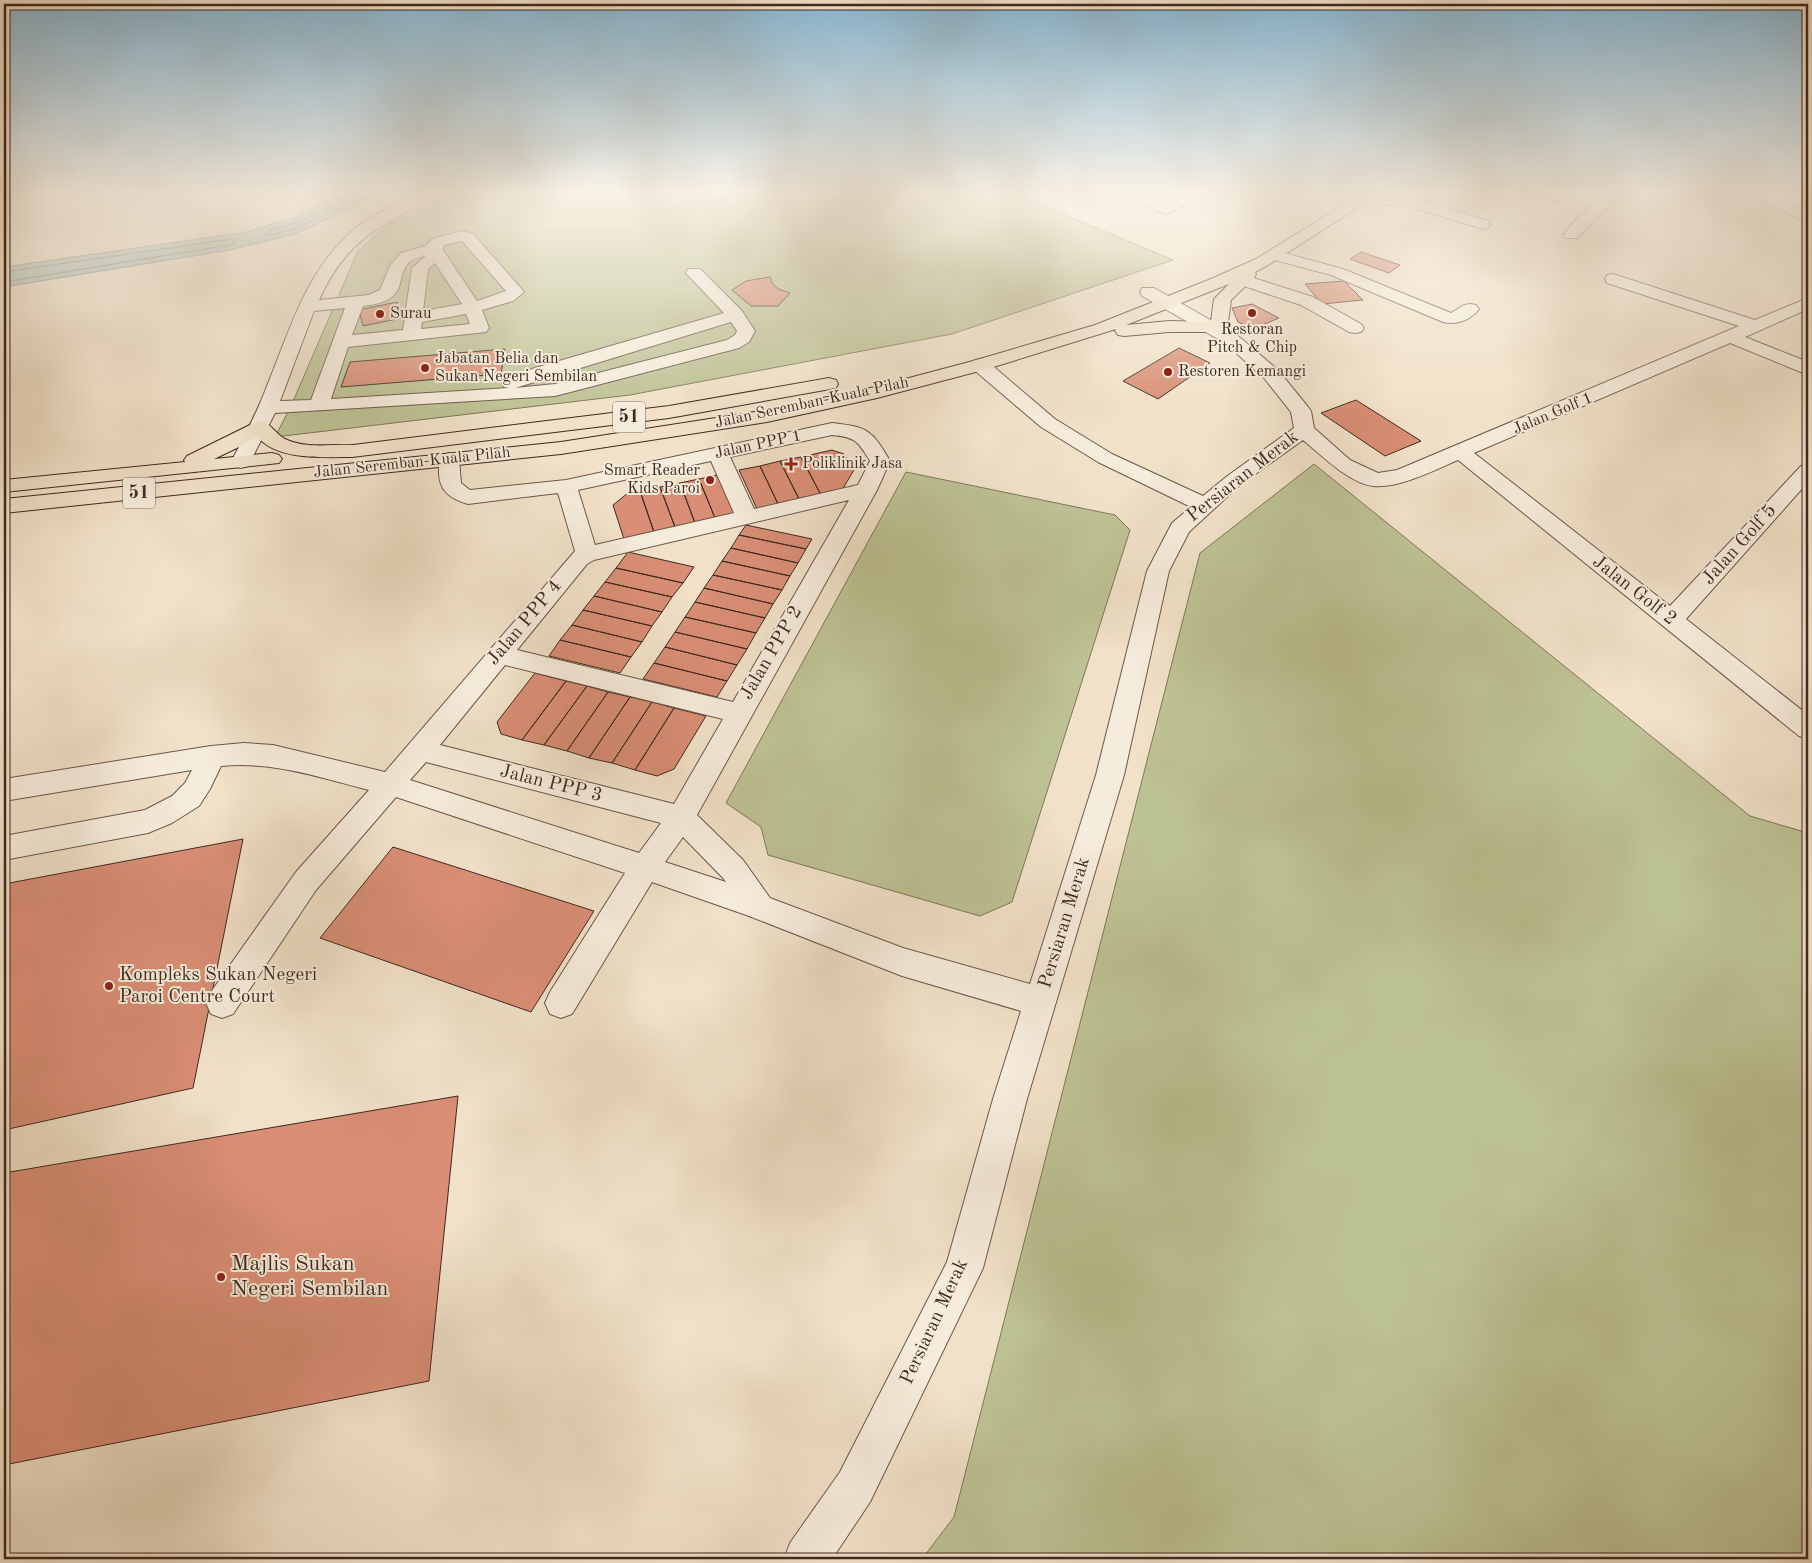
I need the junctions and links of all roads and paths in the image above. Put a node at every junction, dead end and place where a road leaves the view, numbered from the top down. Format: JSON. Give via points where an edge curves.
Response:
{"nodes":[{"id":1,"x":330,"y":265,"type":"edge"},
{"id":2,"x":398,"y":265,"type":"edge"},
{"id":3,"x":423,"y":265,"type":"edge"},
{"id":4,"x":446,"y":265,"type":"edge"},
{"id":5,"x":492,"y":265,"type":"edge"},
{"id":6,"x":1254,"y":265,"type":"edge"},
{"id":7,"x":1259,"y":265,"type":"edge"},
{"id":8,"x":1303,"y":265,"type":"edge"},
{"id":9,"x":694,"y":273,"type":"dead end"},
{"id":10,"x":1241,"y":279,"type":"junction"},
{"id":11,"x":1613,"y":279,"type":"dead end"},
{"id":12,"x":1148,"y":292,"type":"joint"},
{"id":13,"x":1166,"y":294,"type":"junction"},
{"id":14,"x":1132,"y":299,"type":"dead end"},
{"id":15,"x":356,"y":302,"type":"junction"},
{"id":16,"x":1808,"y":303,"type":"edge"},
{"id":17,"x":306,"y":306,"type":"junction"},
{"id":18,"x":472,"y":307,"type":"junction"},
{"id":19,"x":1470,"y":310,"type":"dead end"},
{"id":20,"x":736,"y":315,"type":"junction"},
{"id":21,"x":1082,"y":317,"type":"dead end"},
{"id":22,"x":413,"y":318,"type":"junction"},
{"id":23,"x":1756,"y":326,"type":"junction"},
{"id":24,"x":1355,"y":328,"type":"dead end"},
{"id":25,"x":1223,"y":334,"type":"junction"},
{"id":26,"x":410,"y":336,"type":"junction"},
{"id":27,"x":1730,"y":337,"type":"junction"},
{"id":28,"x":341,"y":342,"type":"junction"},
{"id":29,"x":989,"y":363,"type":"junction"},
{"id":30,"x":1808,"y":369,"type":"edge"},
{"id":31,"x":483,"y":396,"type":"junction"},
{"id":32,"x":319,"y":405,"type":"junction"},
{"id":33,"x":268,"y":408,"type":"junction"},
{"id":34,"x":260,"y":426,"type":"junction"},
{"id":35,"x":1304,"y":430,"type":"junction"},
{"id":36,"x":352,"y":451,"type":"junction"},
{"id":37,"x":718,"y":453,"type":"junction"},
{"id":38,"x":1461,"y":453,"type":"junction"},
{"id":39,"x":449,"y":459,"type":"junction"},
{"id":40,"x":241,"y":462,"type":"junction"},
{"id":41,"x":165,"y":470,"type":"junction"},
{"id":42,"x":1808,"y":470,"type":"edge"},
{"id":43,"x":275,"y":478,"type":"junction"},
{"id":44,"x":4,"y":486,"type":"edge"},
{"id":45,"x":566,"y":486,"type":"junction"},
{"id":46,"x":866,"y":490,"type":"junction"},
{"id":47,"x":1205,"y":505,"type":"junction"},
{"id":48,"x":4,"y":506,"type":"edge"},
{"id":49,"x":747,"y":518,"type":"junction"},
{"id":50,"x":587,"y":554,"type":"junction"},
{"id":51,"x":1671,"y":620,"type":"junction"},
{"id":52,"x":499,"y":655,"type":"junction"},
{"id":53,"x":738,"y":713,"type":"junction"},
{"id":54,"x":1808,"y":729,"type":"edge"},
{"id":55,"x":420,"y":750,"type":"junction"},
{"id":56,"x":211,"y":756,"type":"junction"},
{"id":57,"x":390,"y":784,"type":"junction"},
{"id":58,"x":4,"y":790,"type":"edge"},
{"id":59,"x":681,"y":817,"type":"junction"},
{"id":60,"x":4,"y":848,"type":"edge"},
{"id":61,"x":646,"y":867,"type":"junction"},
{"id":62,"x":759,"y":907,"type":"junction"},
{"id":63,"x":1041,"y":1002,"type":"junction"},
{"id":64,"x":222,"y":1003,"type":"dead end"},
{"id":65,"x":561,"y":1003,"type":"dead end"},
{"id":66,"x":806,"y":1559,"type":"edge"}],
"edges":[{"from":1,"to":17,"type":"street"},
{"from":2,"to":15,"type":"street","via":[[387,293],[373,300]]},
{"from":3,"to":22,"type":"street","via":[[420,268]]},
{"from":4,"to":18,"type":"street"},
{"from":5,"to":18,"type":"street","via":[[516,292],[510,297]]},
{"from":6,"to":13,"type":"highway","name":"Jalan Seremban-Kuala Pilah","number":"51","via":[[1217,283]]},
{"from":7,"to":10,"type":"highway"},
{"from":8,"to":19,"type":"street","via":[[1338,272],[1449,318]]},
{"from":9,"to":20,"type":"street"},
{"from":10,"to":24,"type":"street","via":[[1300,298]]},
{"from":10,"to":25,"type":"highway","via":[[1223,299],[1219,322]]},
{"from":11,"to":23,"type":"street"},
{"from":12,"to":13,"type":"street","name":"Persiaran Merak"},
{"from":12,"to":14,"type":"highway"},
{"from":13,"to":25,"type":"street","name":"Persiaran Merak"},
{"from":13,"to":29,"type":"highway","name":"Jalan Seremban-Kuala Pilah","number":"51","via":[[1101,329]]},
{"from":15,"to":17,"type":"street"},
{"from":15,"to":28,"type":"street"},
{"from":16,"to":23,"type":"street","name":"Jalan Golf 1"},
{"from":17,"to":33,"type":"street"},
{"from":18,"to":22,"type":"street"},
{"from":18,"to":26,"type":"street","via":[[480,328]]},
{"from":20,"to":31,"type":"street","via":[[542,372]]},
{"from":20,"to":31,"type":"street","via":[[746,331],[743,338],[733,344],[554,390]]},
{"from":21,"to":36,"type":"highway","name":"Jalan Seremban-Kuala Pilah","number":"51","via":[[1011,340],[821,386],[669,412]]},
{"from":22,"to":26,"type":"street"},
{"from":23,"to":27,"type":"street","name":"Jalan Golf 1"},
{"from":25,"to":29,"type":"highway","via":[[1171,325],[1141,327]]},
{"from":25,"to":35,"type":"street","name":"Persiaran Merak","via":[[1270,374],[1301,411]]},
{"from":26,"to":28,"type":"street"},
{"from":27,"to":30,"type":"street"},
{"from":27,"to":38,"type":"street","name":"Jalan Golf 1"},
{"from":28,"to":32,"type":"street"},
{"from":29,"to":39,"type":"highway","name":"Jalan Seremban-Kuala Pilah","number":"51","via":[[767,416],[561,448]]},
{"from":29,"to":47,"type":"street","via":[[1048,423],[1105,458]]},
{"from":31,"to":32,"type":"street"},
{"from":32,"to":33,"type":"street"},
{"from":33,"to":34,"type":"street"},
{"from":34,"to":36,"type":"highway","via":[[264,434],[279,445]]},
{"from":34,"to":40,"type":"street"},
{"from":34,"to":41,"type":"highway","via":[[215,451]]},
{"from":35,"to":38,"type":"street","name":"Jalan Golf 1","via":[[1343,464],[1376,480],[1402,476]]},
{"from":35,"to":47,"type":"street","name":"Persiaran Merak"},
{"from":36,"to":40,"type":"highway","name":"Jalan Seremban-Kuala Pilah","number":"51"},
{"from":37,"to":45,"type":"street","name":"Jalan PPP 1"},
{"from":37,"to":46,"type":"street","name":"Jalan PPP 1","via":[[832,429],[857,431],[869,442],[880,461]]},
{"from":37,"to":49,"type":"street"},
{"from":38,"to":51,"type":"street","name":"Jalan Golf 2"},
{"from":39,"to":43,"type":"highway","name":"Jalan Seremban-Kuala Pilah","number":"51"},
{"from":39,"to":45,"type":"street","name":"Jalan PPP 1","via":[[449,483],[456,493],[468,497]]},
{"from":40,"to":41,"type":"highway","name":"Jalan Seremban-Kuala Pilah","number":"51"},
{"from":40,"to":43,"type":"highway","via":[[240,467],[244,471]]},
{"from":41,"to":44,"type":"highway","name":"Jalan Seremban-Kuala Pilah","number":"51"},
{"from":42,"to":51,"type":"street","name":"Jalan Golf 5"},
{"from":43,"to":48,"type":"highway","name":"Jalan Seremban-Kuala Pilah","number":"51"},
{"from":45,"to":50,"type":"street"},
{"from":46,"to":49,"type":"street"},
{"from":46,"to":53,"type":"street","name":"Jalan PPP 2"},
{"from":47,"to":63,"type":"street","name":"Persiaran Merak","via":[[1180,528],[1158,571],[1110,775]]},
{"from":49,"to":50,"type":"street"},
{"from":50,"to":52,"type":"street","name":"Jalan PPP 4","via":[[579,559]]},
{"from":51,"to":54,"type":"street","name":"Jalan Golf 2"},
{"from":52,"to":53,"type":"street"},
{"from":52,"to":55,"type":"street","name":"Jalan PPP 4"},
{"from":53,"to":59,"type":"street","name":"Jalan PPP 2"},
{"from":55,"to":57,"type":"street","name":"Jalan PPP 4"},
{"from":55,"to":59,"type":"street","name":"Jalan PPP 3"},
{"from":56,"to":57,"type":"street","via":[[244,752],[273,755]]},
{"from":56,"to":58,"type":"street"},
{"from":56,"to":60,"type":"street","via":[[199,787],[187,802],[166,814],[148,821]]},
{"from":57,"to":61,"type":"street"},
{"from":57,"to":64,"type":"street","name":"Jalan PPP 4","via":[[306,881]]},
{"from":59,"to":61,"type":"street","name":"Jalan PPP 2"},
{"from":59,"to":62,"type":"street","via":[[733,869]]},
{"from":61,"to":62,"type":"street"},
{"from":61,"to":65,"type":"street","name":"Jalan PPP 2"},
{"from":62,"to":63,"type":"street","via":[[902,962]]},
{"from":63,"to":66,"type":"street","name":"Persiaran Merak","via":[[1010,1099],[964,1268],[855,1487]]}]}
